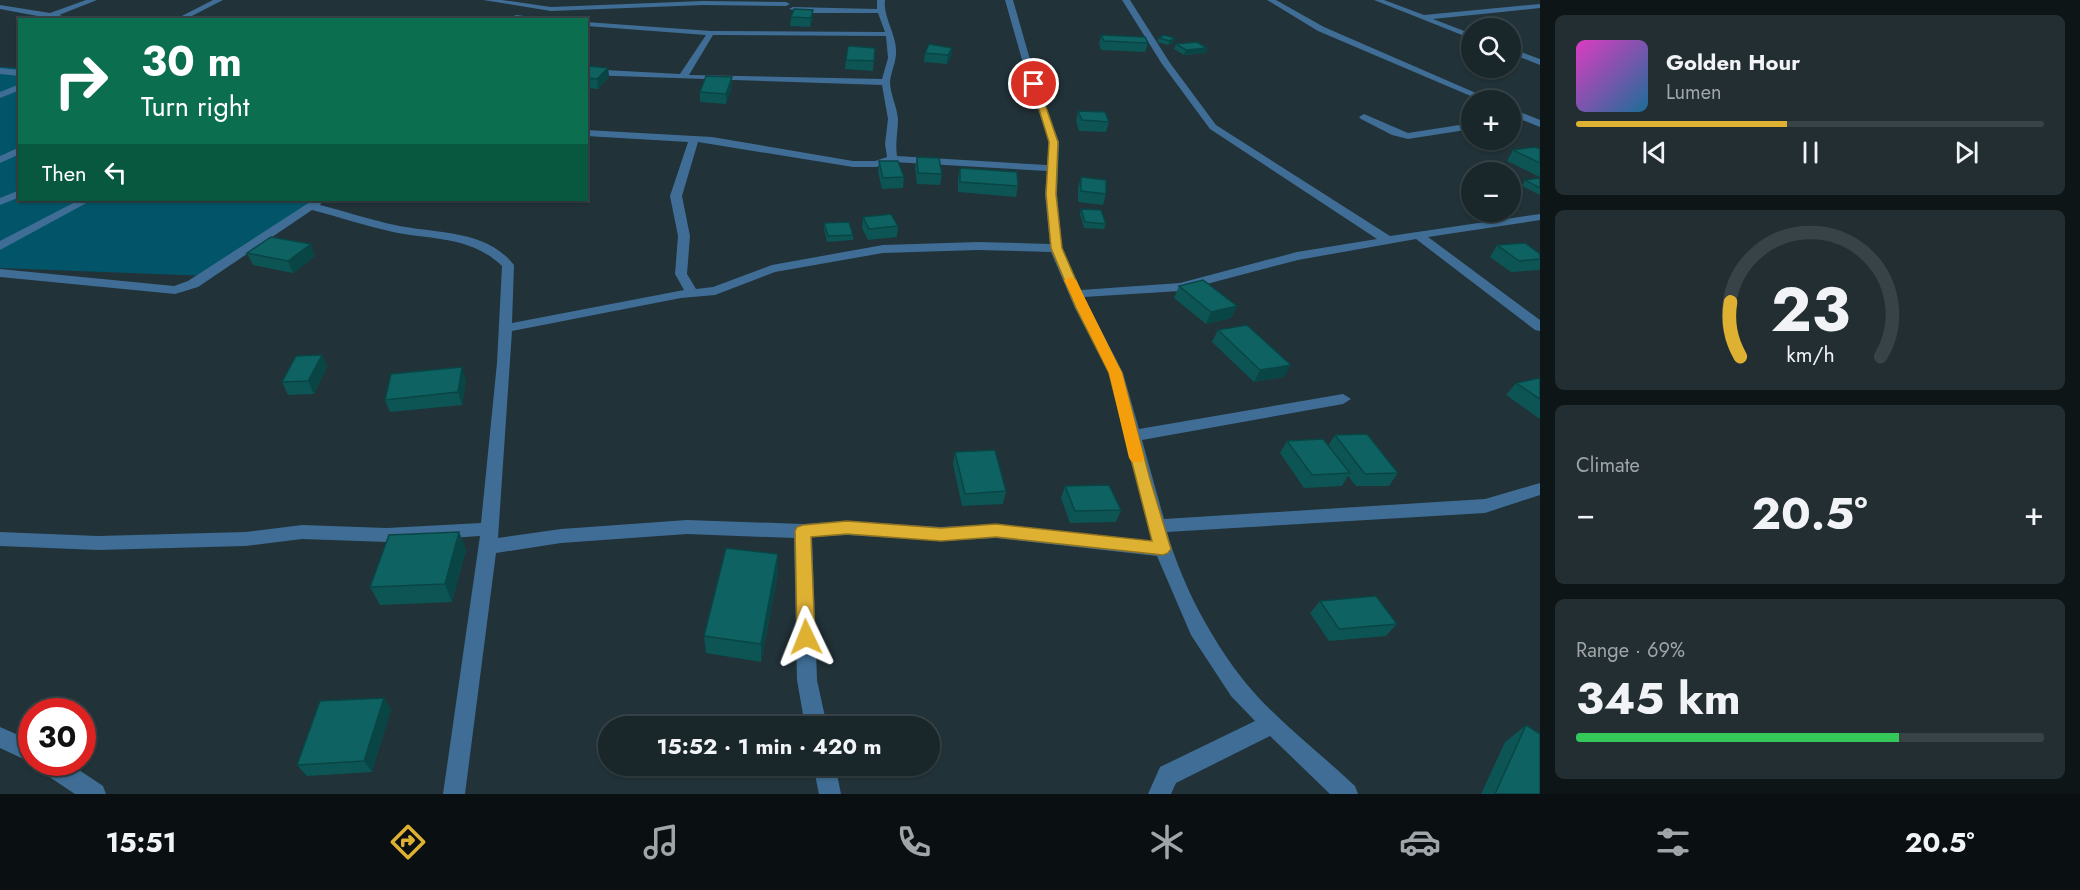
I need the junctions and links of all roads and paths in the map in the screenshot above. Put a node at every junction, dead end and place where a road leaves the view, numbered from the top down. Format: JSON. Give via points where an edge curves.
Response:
{"nodes":[{"id":1,"x":93,"y":0,"type":"edge"},
{"id":2,"x":219,"y":0,"type":"edge"},
{"id":3,"x":487,"y":0,"type":"edge"},
{"id":4,"x":880,"y":0,"type":"edge"},
{"id":5,"x":1009,"y":0,"type":"edge"},
{"id":6,"x":1126,"y":0,"type":"edge"},
{"id":7,"x":1271,"y":0,"type":"edge"},
{"id":8,"x":1378,"y":0,"type":"edge"},
{"id":9,"x":1505,"y":0,"type":"edge"},
{"id":10,"x":785,"y":2,"type":"edge"},
{"id":11,"x":1540,"y":6,"type":"edge"},
{"id":12,"x":0,"y":7,"type":"edge"},
{"id":13,"x":1526,"y":8,"type":"junction"},
{"id":14,"x":880,"y":11,"type":"junction"},
{"id":15,"x":1540,"y":14,"type":"edge"},
{"id":16,"x":52,"y":15,"type":"junction"},
{"id":17,"x":516,"y":17,"type":"dead end"},
{"id":18,"x":66,"y":18,"type":"edge"},
{"id":19,"x":181,"y":18,"type":"edge"},
{"id":20,"x":524,"y":18,"type":"edge"},
{"id":21,"x":1421,"y":18,"type":"junction"},
{"id":22,"x":588,"y":24,"type":"edge"},
{"id":23,"x":711,"y":33,"type":"junction"},
{"id":24,"x":1461,"y":33,"type":"edge"},
{"id":25,"x":889,"y":34,"type":"junction"},
{"id":26,"x":1521,"y":54,"type":"edge"},
{"id":27,"x":1540,"y":62,"type":"edge"},
{"id":28,"x":0,"y":71,"type":"edge"},
{"id":29,"x":588,"y":72,"type":"edge"},
{"id":30,"x":18,"y":73,"type":"edge"},
{"id":31,"x":683,"y":77,"type":"junction"},
{"id":32,"x":886,"y":82,"type":"junction"},
{"id":33,"x":18,"y":88,"type":"edge"},
{"id":34,"x":1464,"y":90,"type":"edge"},
{"id":35,"x":0,"y":95,"type":"edge"},
{"id":36,"x":1364,"y":117,"type":"dead end"},
{"id":37,"x":1521,"y":118,"type":"edge"},
{"id":38,"x":1540,"y":124,"type":"edge"},
{"id":39,"x":1461,"y":128,"type":"edge"},
{"id":40,"x":588,"y":133,"type":"edge"},
{"id":41,"x":694,"y":139,"type":"junction"},
{"id":42,"x":18,"y":151,"type":"edge"},
{"id":43,"x":892,"y":159,"type":"junction"},
{"id":44,"x":0,"y":160,"type":"edge"},
{"id":45,"x":1052,"y":168,"type":"junction"},
{"id":46,"x":18,"y":194,"type":"edge"},
{"id":47,"x":84,"y":201,"type":"edge"},
{"id":48,"x":0,"y":202,"type":"edge"},
{"id":49,"x":316,"y":203,"type":"edge"},
{"id":50,"x":1540,"y":217,"type":"edge"},
{"id":51,"x":1418,"y":235,"type":"junction"},
{"id":52,"x":1387,"y":240,"type":"junction"},
{"id":53,"x":0,"y":246,"type":"edge"},
{"id":54,"x":1056,"y":248,"type":"junction"},
{"id":55,"x":0,"y":273,"type":"edge"},
{"id":56,"x":692,"y":293,"type":"junction"},
{"id":57,"x":1076,"y":294,"type":"junction"},
{"id":58,"x":1540,"y":327,"type":"edge"},
{"id":59,"x":506,"y":328,"type":"junction"},
{"id":60,"x":1342,"y":399,"type":"dead end"},
{"id":61,"x":1131,"y":436,"type":"junction"},
{"id":62,"x":1540,"y":489,"type":"edge"},
{"id":63,"x":1156,"y":526,"type":"junction"},
{"id":64,"x":803,"y":531,"type":"junction"},
{"id":65,"x":489,"y":538,"type":"junction"},
{"id":66,"x":0,"y":539,"type":"edge"},
{"id":67,"x":1163,"y":549,"type":"junction"},
{"id":68,"x":814,"y":716,"type":"edge"},
{"id":69,"x":1272,"y":724,"type":"junction"},
{"id":70,"x":0,"y":737,"type":"edge"},
{"id":71,"x":18,"y":745,"type":"edge"},
{"id":72,"x":68,"y":776,"type":"edge"},
{"id":73,"x":826,"y":776,"type":"edge"},
{"id":74,"x":95,"y":794,"type":"edge"},
{"id":75,"x":454,"y":794,"type":"edge"},
{"id":76,"x":830,"y":794,"type":"edge"},
{"id":77,"x":1159,"y":794,"type":"edge"},
{"id":78,"x":1347,"y":794,"type":"edge"}],
"edges":[{"from":1,"to":16,"type":"street"},
{"from":2,"to":19,"type":"street"},
{"from":3,"to":10,"type":"street","via":[[551,9]]},
{"from":4,"to":14,"type":"street"},
{"from":5,"to":45,"type":"street","via":[[1054,142]]},
{"from":6,"to":52,"type":"street","via":[[1166,64],[1213,127]]},
{"from":7,"to":34,"type":"street","via":[[1321,29]]},
{"from":8,"to":21,"type":"street"},
{"from":9,"to":13,"type":"street"},
{"from":10,"to":14,"type":"street","via":[[789,7],[806,11]]},
{"from":11,"to":13,"type":"street"},
{"from":12,"to":16,"type":"street"},
{"from":13,"to":15,"type":"street"},
{"from":13,"to":21,"type":"street"},
{"from":14,"to":25,"type":"street"},
{"from":16,"to":18,"type":"street"},
{"from":17,"to":20,"type":"street"},
{"from":21,"to":24,"type":"street"},
{"from":22,"to":23,"type":"street"},
{"from":23,"to":25,"type":"street"},
{"from":23,"to":31,"type":"street"},
{"from":25,"to":32,"type":"street","via":[[892,57]]},
{"from":26,"to":27,"type":"street"},
{"from":28,"to":30,"type":"street"},
{"from":29,"to":31,"type":"street"},
{"from":31,"to":32,"type":"street"},
{"from":32,"to":43,"type":"street","via":[[893,119]]},
{"from":33,"to":35,"type":"street"},
{"from":36,"to":39,"type":"street","via":[[1408,136]]},
{"from":37,"to":38,"type":"street"},
{"from":40,"to":41,"type":"street"},
{"from":41,"to":43,"type":"street","via":[[853,164]]},
{"from":41,"to":56,"type":"street","via":[[676,196],[684,236],[681,274]]},
{"from":42,"to":44,"type":"street"},
{"from":43,"to":45,"type":"street"},
{"from":45,"to":54,"type":"street"},
{"from":46,"to":48,"type":"street"},
{"from":47,"to":53,"type":"street"},
{"from":49,"to":55,"type":"street","via":[[183,288]]},
{"from":49,"to":59,"type":"street","via":[[394,229],[459,237],[499,254],[508,265]]},
{"from":50,"to":51,"type":"street"},
{"from":51,"to":52,"type":"street"},
{"from":51,"to":58,"type":"street"},
{"from":52,"to":57,"type":"street","via":[[1297,256],[1180,287]]},
{"from":54,"to":56,"type":"street","via":[[883,249],[772,269],[715,291]]},
{"from":54,"to":57,"type":"street"},
{"from":56,"to":59,"type":"street"},
{"from":57,"to":61,"type":"street","via":[[1116,373]]},
{"from":59,"to":65,"type":"street"},
{"from":60,"to":61,"type":"street"},
{"from":61,"to":63,"type":"street"},
{"from":62,"to":63,"type":"street","via":[[1485,506]]},
{"from":63,"to":67,"type":"street"},
{"from":64,"to":65,"type":"street","via":[[687,527]]},
{"from":64,"to":67,"type":"street","via":[[996,531]]},
{"from":64,"to":68,"type":"street","via":[[807,680]]},
{"from":65,"to":66,"type":"street","via":[[302,532],[245,539],[98,543]]},
{"from":65,"to":75,"type":"street"},
{"from":67,"to":69,"type":"street","via":[[1198,629],[1238,689]]},
{"from":69,"to":77,"type":"street","via":[[1168,776]]},
{"from":69,"to":78,"type":"street"},
{"from":70,"to":71,"type":"street"},
{"from":72,"to":74,"type":"street"},
{"from":73,"to":76,"type":"street"}]}
